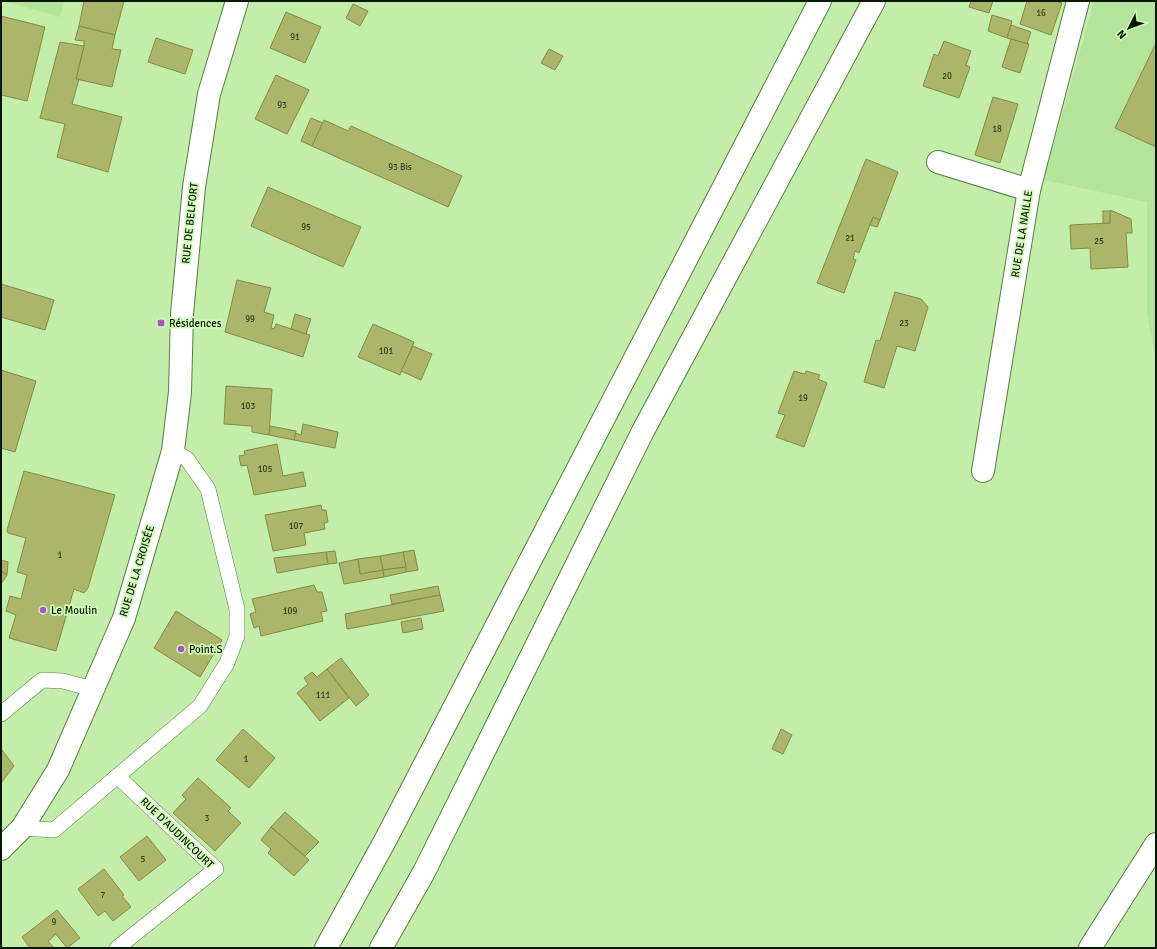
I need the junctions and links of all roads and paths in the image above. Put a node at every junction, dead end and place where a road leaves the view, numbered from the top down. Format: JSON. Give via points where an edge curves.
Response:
{"nodes":[{"id":1,"x":237,"y":1,"type":"edge"},
{"id":2,"x":820,"y":1,"type":"edge"},
{"id":3,"x":874,"y":1,"type":"edge"},
{"id":4,"x":1078,"y":1,"type":"edge"},
{"id":5,"x":938,"y":162,"type":"dead end"},
{"id":6,"x":1029,"y":190,"type":"junction"},
{"id":7,"x":173,"y":451,"type":"junction"},
{"id":8,"x":983,"y":471,"type":"dead end"},
{"id":9,"x":93,"y":689,"type":"junction"},
{"id":10,"x":1,"y":714,"type":"edge"},
{"id":11,"x":117,"y":776,"type":"junction"},
{"id":12,"x":22,"y":828,"type":"junction"},
{"id":13,"x":1,"y":849,"type":"edge"},
{"id":14,"x":1152,"y":851,"type":"edge"},
{"id":15,"x":117,"y":948,"type":"edge"},
{"id":16,"x":326,"y":948,"type":"edge"},
{"id":17,"x":381,"y":948,"type":"edge"},
{"id":18,"x":1090,"y":948,"type":"edge"}],
"edges":[{"from":1,"to":7,"type":"main road","name":"RUE DE BELFORT","via":[[209,94],[194,186],[182,314],[180,392]]},
{"from":2,"to":16,"type":"main road","via":[[386,839]]},
{"from":3,"to":17,"type":"main road","via":[[643,431],[424,872]]},
{"from":4,"to":6,"type":"main road","name":"RUE DE LA NAILLE"},
{"from":5,"to":6,"type":"main road"},
{"from":6,"to":8,"type":"main road","name":"RUE DE LA NAILLE"},
{"from":7,"to":9,"type":"main road","name":"RUE DE LA CROISÉE","via":[[124,618]]},
{"from":7,"to":11,"type":"lane","via":[[187,459],[208,489],[237,609],[237,636],[227,663],[200,706]]},
{"from":9,"to":10,"type":"lane","via":[[63,681],[42,680]]},
{"from":9,"to":12,"type":"main road","name":"RUE DE LA CROISÉE","via":[[58,770]]},
{"from":11,"to":12,"type":"lane","via":[[54,830]]},
{"from":11,"to":15,"type":"lane","name":"RUE D'AUDINCOURT","via":[[216,869]]},
{"from":12,"to":13,"type":"main road","name":"RUE DE LA CROISÉE"},
{"from":14,"to":18,"type":"main road"}]}
